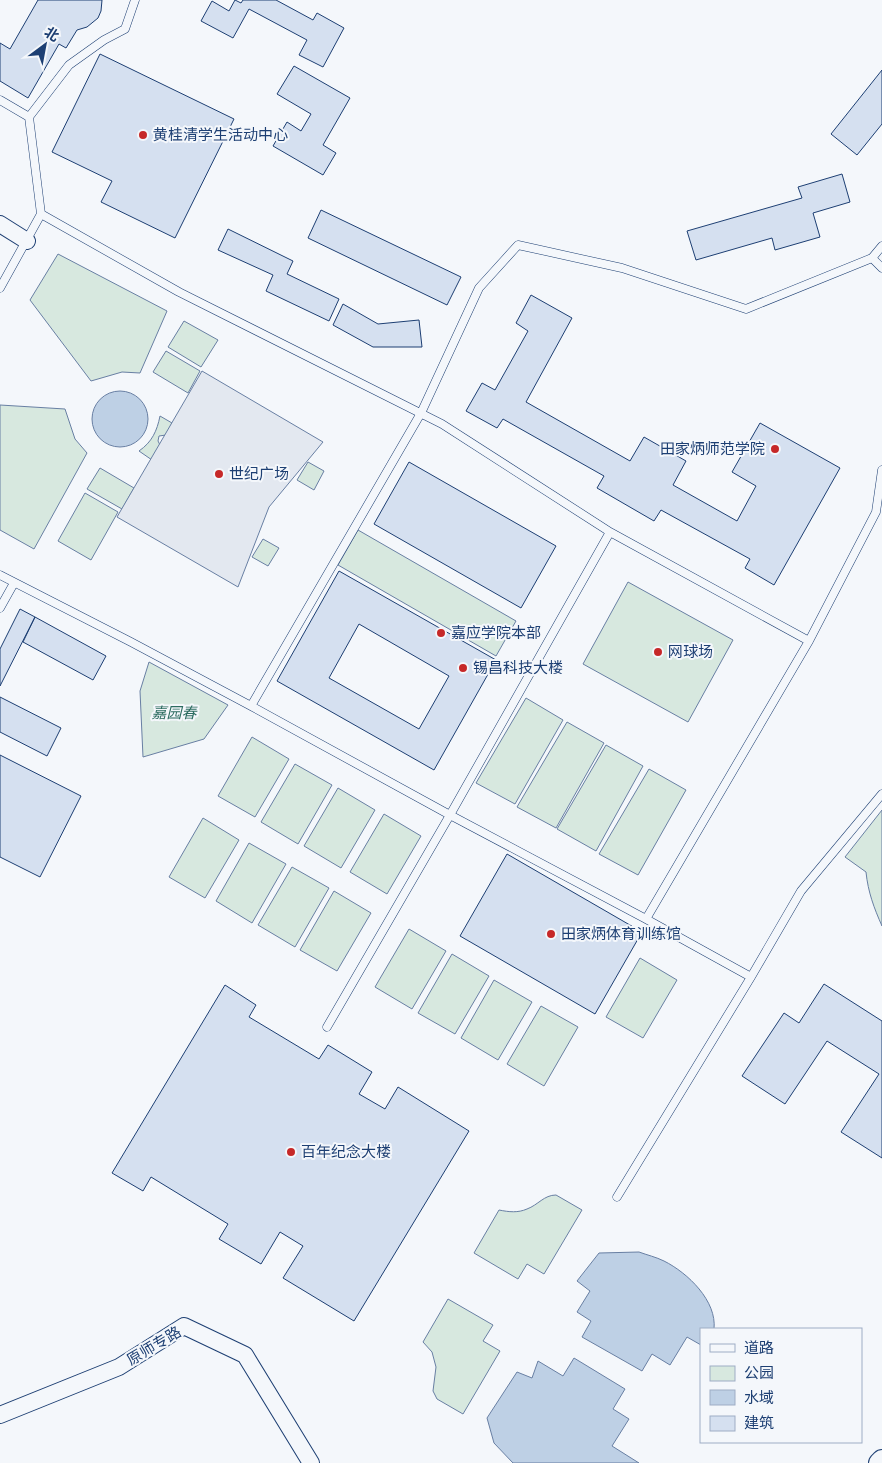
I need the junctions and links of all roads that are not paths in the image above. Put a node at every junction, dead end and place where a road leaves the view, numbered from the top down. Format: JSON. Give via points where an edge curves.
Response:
{"nodes":[{"id":1,"x":135,"y":0,"type":"edge"},
{"id":2,"x":0,"y":100,"type":"edge"},
{"id":3,"x":29,"y":116,"type":"junction"},
{"id":4,"x":40,"y":214,"type":"junction"},
{"id":5,"x":0,"y":224,"type":"edge"},
{"id":6,"x":27,"y":241,"type":"junction"},
{"id":7,"x":882,"y":246,"type":"edge"},
{"id":8,"x":872,"y":258,"type":"junction"},
{"id":9,"x":882,"y":268,"type":"edge"},
{"id":10,"x":0,"y":288,"type":"edge"},
{"id":11,"x":421,"y":413,"type":"junction"},
{"id":12,"x":882,"y":470,"type":"edge"},
{"id":13,"x":610,"y":532,"type":"junction"},
{"id":14,"x":0,"y":576,"type":"edge"},
{"id":15,"x":14,"y":583,"type":"junction"},
{"id":16,"x":0,"y":608,"type":"edge"},
{"id":17,"x":809,"y":641,"type":"junction"},
{"id":18,"x":250,"y":706,"type":"junction"},
{"id":19,"x":882,"y":794,"type":"edge"},
{"id":20,"x":450,"y":815,"type":"junction"},
{"id":21,"x":646,"y":919,"type":"junction"},
{"id":22,"x":751,"y":977,"type":"junction"},
{"id":23,"x":327,"y":1027,"type":"dead end"},
{"id":24,"x":617,"y":1197,"type":"dead end"},
{"id":25,"x":0,"y":1415,"type":"edge"},
{"id":26,"x":882,"y":1460,"type":"edge"},
{"id":27,"x":311,"y":1463,"type":"edge"},
{"id":28,"x":879,"y":1463,"type":"edge"}],
"edges":[{"from":1,"to":3,"type":"lane","via":[[125,29],[68,65]]},
{"from":2,"to":3,"type":"lane"},
{"from":3,"to":4,"type":"lane"},
{"from":4,"to":6,"type":"lane"},
{"from":4,"to":11,"type":"lane","via":[[179,292]]},
{"from":5,"to":6,"type":"street"},
{"from":6,"to":10,"type":"lane"},
{"from":7,"to":8,"type":"lane"},
{"from":8,"to":9,"type":"lane"},
{"from":8,"to":11,"type":"lane","via":[[746,309],[622,268],[518,245],[479,288]]},
{"from":11,"to":13,"type":"lane"},
{"from":11,"to":18,"type":"lane"},
{"from":12,"to":17,"type":"lane","via":[[876,512]]},
{"from":13,"to":17,"type":"lane"},
{"from":13,"to":20,"type":"lane"},
{"from":14,"to":15,"type":"lane"},
{"from":15,"to":16,"type":"lane"},
{"from":15,"to":18,"type":"lane"},
{"from":17,"to":21,"type":"lane"},
{"from":18,"to":20,"type":"lane"},
{"from":19,"to":22,"type":"lane","via":[[801,892]]},
{"from":20,"to":21,"type":"lane"},
{"from":20,"to":23,"type":"lane"},
{"from":21,"to":22,"type":"lane"},
{"from":22,"to":24,"type":"lane"},
{"from":25,"to":27,"type":"street","name":"原师专路","via":[[119,1367],[184,1326],[245,1355]]},
{"from":26,"to":28,"type":"street"}]}
